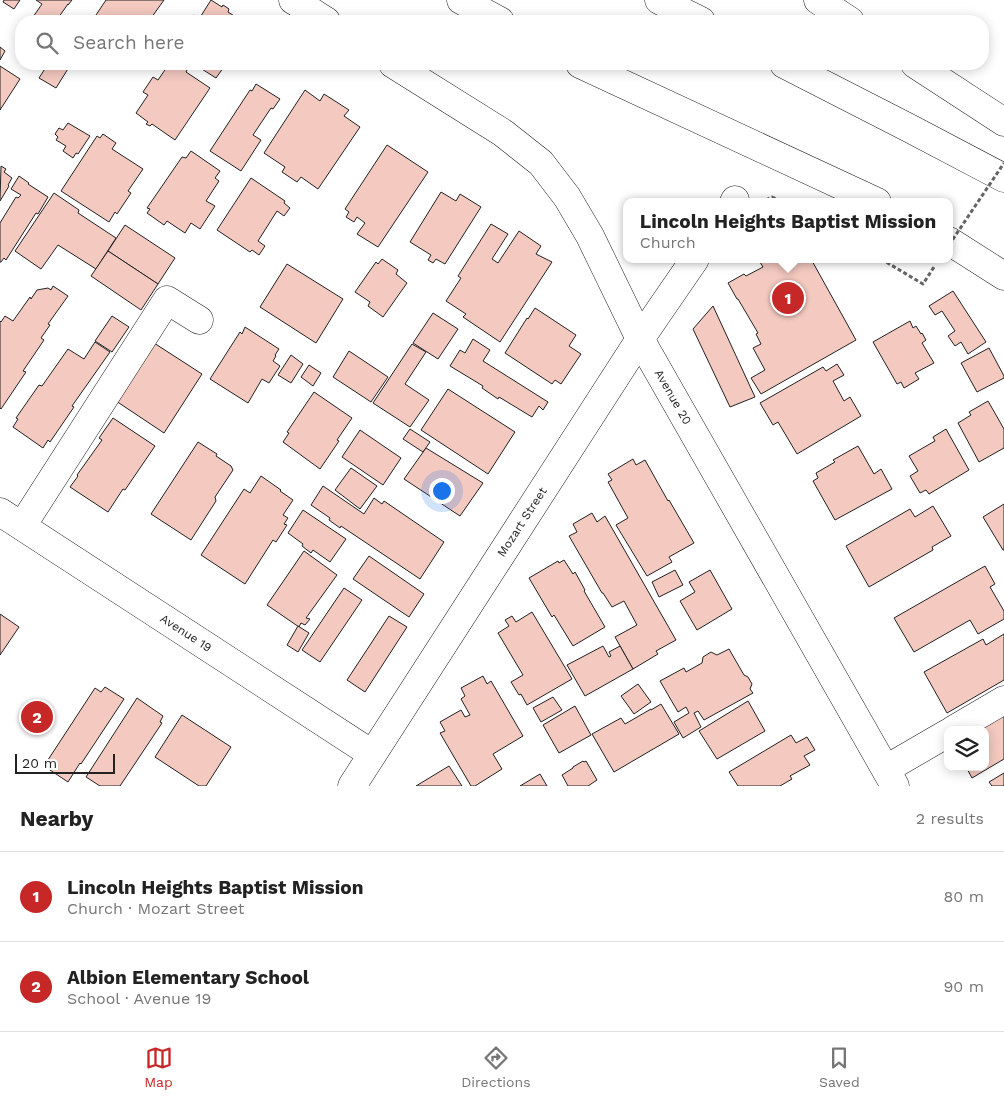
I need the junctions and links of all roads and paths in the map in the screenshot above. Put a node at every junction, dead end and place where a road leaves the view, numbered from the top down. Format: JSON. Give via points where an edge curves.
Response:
{"nodes":[{"id":1,"x":293,"y":0,"type":"edge"},
{"id":2,"x":461,"y":0,"type":"edge"},
{"id":3,"x":659,"y":0,"type":"edge"},
{"id":4,"x":818,"y":0,"type":"edge"},
{"id":5,"x":317,"y":15,"type":"edge"},
{"id":6,"x":489,"y":15,"type":"edge"},
{"id":7,"x":689,"y":15,"type":"edge"},
{"id":8,"x":841,"y":15,"type":"edge"},
{"id":9,"x":403,"y":70,"type":"edge"},
{"id":10,"x":593,"y":70,"type":"edge"},
{"id":11,"x":796,"y":70,"type":"edge"},
{"id":12,"x":924,"y":70,"type":"edge"},
{"id":13,"x":1004,"y":122,"type":"edge"},
{"id":14,"x":1004,"y":163,"type":"edge"},
{"id":15,"x":1004,"y":178,"type":"edge"},
{"id":16,"x":868,"y":198,"type":"edge"},
{"id":17,"x":953,"y":237,"type":"edge"},
{"id":18,"x":953,"y":245,"type":"edge"},
{"id":19,"x":692,"y":263,"type":"edge"},
{"id":20,"x":888,"y":263,"type":"edge"},
{"id":21,"x":934,"y":268,"type":"dead end"},
{"id":22,"x":1004,"y":276,"type":"edge"},
{"id":23,"x":199,"y":320,"type":"dead end"},
{"id":24,"x":640,"y":339,"type":"junction"},
{"id":25,"x":11,"y":519,"type":"edge"},
{"id":26,"x":1004,"y":700,"type":"edge"},
{"id":27,"x":960,"y":726,"type":"edge"},
{"id":28,"x":944,"y":736,"type":"edge"},
{"id":29,"x":372,"y":754,"type":"junction"},
{"id":30,"x":890,"y":778,"type":"edge"},
{"id":31,"x":352,"y":786,"type":"edge"}],
"edges":[{"from":1,"to":5,"type":"main road"},
{"from":2,"to":6,"type":"main road"},
{"from":3,"to":7,"type":"main road"},
{"from":4,"to":8,"type":"main road"},
{"from":9,"to":24,"type":"main road","name":"Avenue 20","via":[[502,133],[541,163],[568,198],[590,236]]},
{"from":10,"to":16,"type":"main road"},
{"from":11,"to":15,"type":"main road"},
{"from":12,"to":13,"type":"main road"},
{"from":14,"to":17,"type":"path","bridge":true},
{"from":18,"to":22,"type":"main road"},
{"from":19,"to":24,"type":"main road","name":"Mozart Street"},
{"from":20,"to":21,"type":"path","via":[[923,284]]},
{"from":23,"to":25,"type":"main road","via":[[167,300]]},
{"from":24,"to":29,"type":"main road","name":"Mozart Street"},
{"from":24,"to":30,"type":"main road","name":"Avenue 20"},
{"from":25,"to":29,"type":"main road","name":"Avenue 19"},
{"from":26,"to":27,"type":"main road"},
{"from":28,"to":30,"type":"main road"},
{"from":29,"to":31,"type":"main road","name":"Mozart Street"}]}
